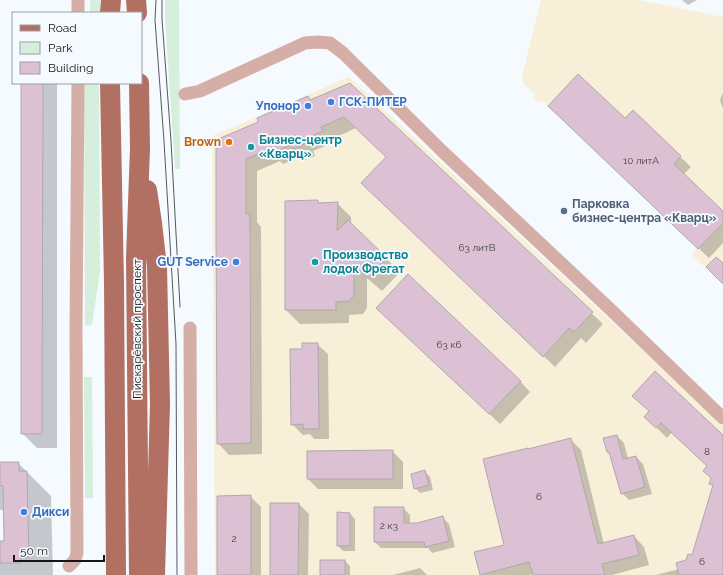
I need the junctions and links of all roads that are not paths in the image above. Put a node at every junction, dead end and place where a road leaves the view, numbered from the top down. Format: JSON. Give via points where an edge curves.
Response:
{"nodes":[{"id":1,"x":78,"y":0,"type":"edge"},
{"id":2,"x":111,"y":0,"type":"edge"},
{"id":3,"x":136,"y":0,"type":"edge"},
{"id":4,"x":78,"y":12,"type":"edge"},
{"id":5,"x":110,"y":12,"type":"edge"},
{"id":6,"x":137,"y":12,"type":"edge"},
{"id":7,"x":78,"y":84,"type":"edge"},
{"id":8,"x":139,"y":84,"type":"edge"},
{"id":9,"x":108,"y":87,"type":"edge"},
{"id":10,"x":185,"y":94,"type":"dead end"},
{"id":11,"x":140,"y":148,"type":"junction"},
{"id":12,"x":190,"y":328,"type":"dead end"},
{"id":13,"x":723,"y":418,"type":"edge"},
{"id":14,"x":69,"y":566,"type":"dead end"},
{"id":15,"x":114,"y":570,"type":"edge"},
{"id":16,"x":139,"y":575,"type":"edge"},
{"id":17,"x":155,"y":575,"type":"edge"},
{"id":18,"x":191,"y":575,"type":"edge"}],
"edges":[{"from":1,"to":4,"type":"street"},
{"from":2,"to":5,"type":"main road"},
{"from":3,"to":6,"type":"main road"},
{"from":7,"to":14,"type":"street","via":[[77,553]]},
{"from":8,"to":11,"type":"main road","name":"Пискарёвский проспект"},
{"from":9,"to":15,"type":"main road","name":"Пискарёвский проспект","via":[[114,283]]},
{"from":10,"to":13,"type":"street","via":[[200,91],[305,43],[330,43]]},
{"from":11,"to":16,"type":"main road","name":"Пискарёвский проспект","via":[[136,258]]},
{"from":11,"to":17,"type":"main road","via":[[157,267],[160,404]]},
{"from":12,"to":18,"type":"street"}]}
